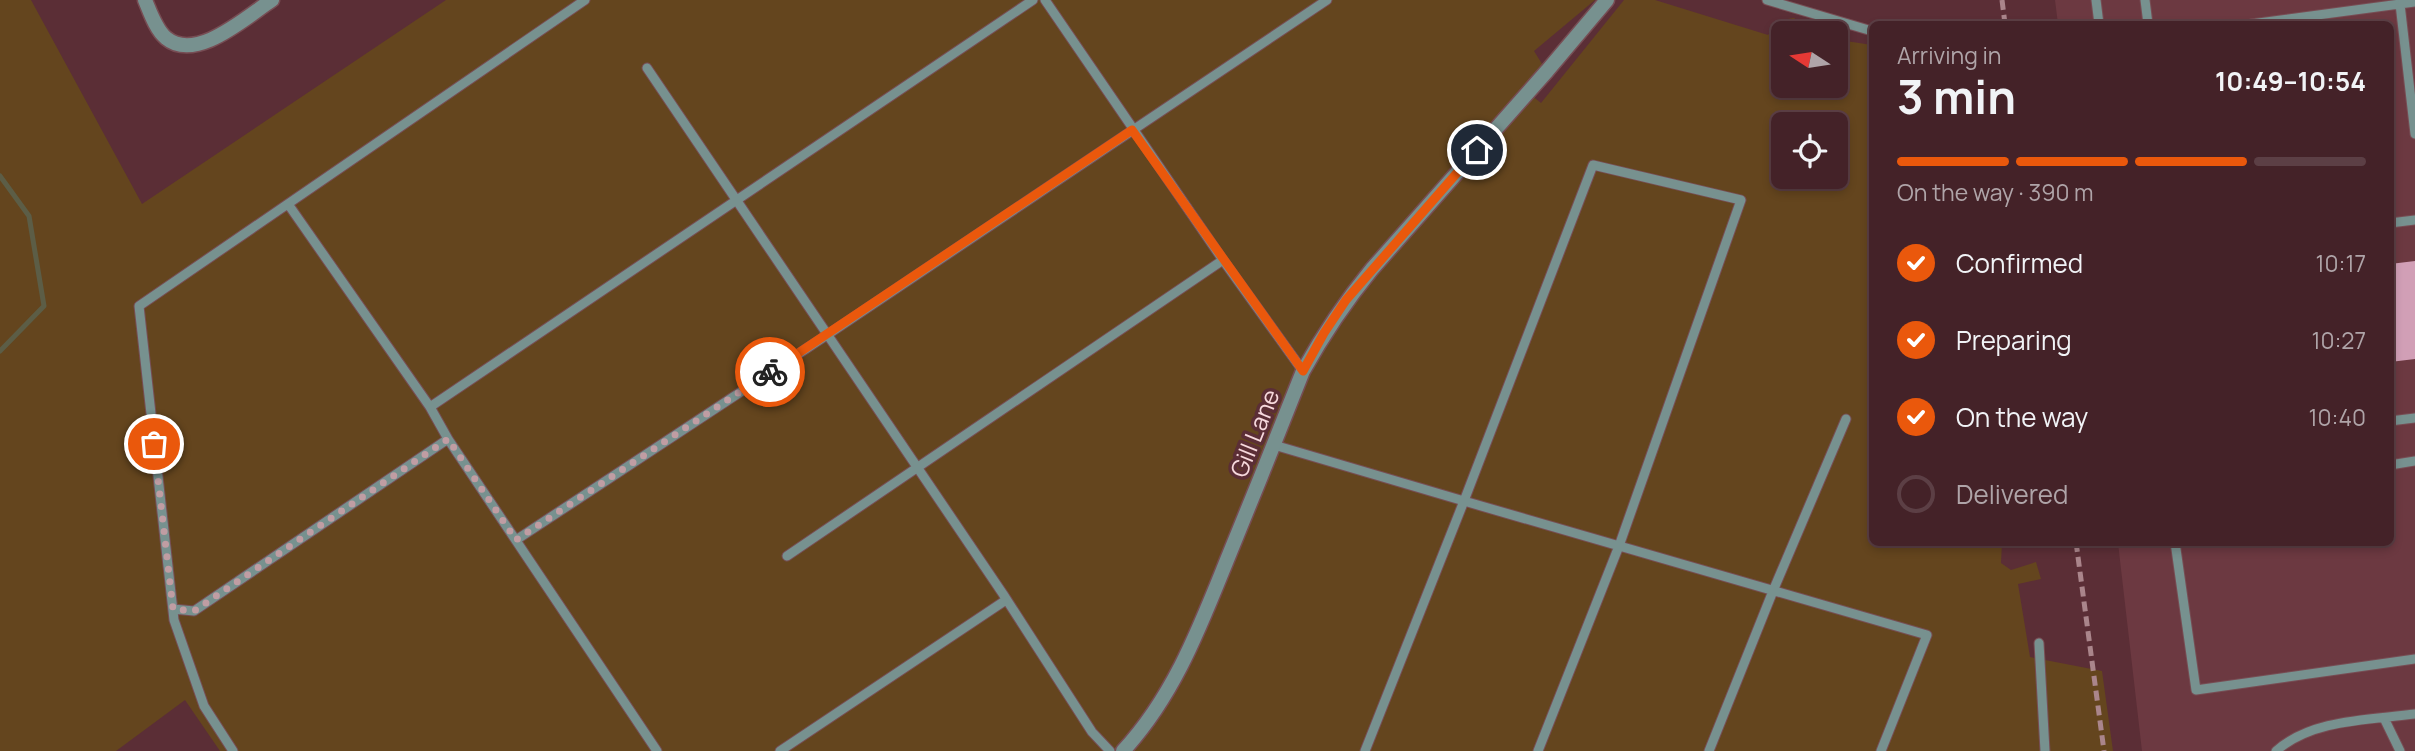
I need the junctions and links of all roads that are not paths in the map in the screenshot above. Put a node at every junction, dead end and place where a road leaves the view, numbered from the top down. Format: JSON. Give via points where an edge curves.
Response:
{"nodes":[{"id":1,"x":145,"y":0,"type":"edge"},
{"id":2,"x":272,"y":0,"type":"edge"},
{"id":3,"x":585,"y":0,"type":"edge"},
{"id":4,"x":1033,"y":0,"type":"edge"},
{"id":5,"x":1045,"y":0,"type":"edge"},
{"id":6,"x":1327,"y":0,"type":"edge"},
{"id":7,"x":1607,"y":0,"type":"edge"},
{"id":8,"x":1767,"y":0,"type":"edge"},
{"id":9,"x":2096,"y":0,"type":"edge"},
{"id":10,"x":2145,"y":0,"type":"edge"},
{"id":11,"x":2415,"y":2,"type":"edge"},
{"id":12,"x":2400,"y":4,"type":"junction"},
{"id":13,"x":2099,"y":21,"type":"edge"},
{"id":14,"x":2148,"y":21,"type":"edge"},
{"id":15,"x":2273,"y":21,"type":"edge"},
{"id":16,"x":1869,"y":30,"type":"edge"},
{"id":17,"x":647,"y":68,"type":"dead end"},
{"id":18,"x":1132,"y":130,"type":"junction"},
{"id":19,"x":2415,"y":134,"type":"edge"},
{"id":20,"x":736,"y":200,"type":"junction"},
{"id":21,"x":288,"y":204,"type":"junction"},
{"id":22,"x":2415,"y":220,"type":"edge"},
{"id":23,"x":2394,"y":223,"type":"edge"},
{"id":24,"x":1223,"y":260,"type":"junction"},
{"id":25,"x":827,"y":335,"type":"junction"},
{"id":26,"x":1303,"y":371,"type":"junction"},
{"id":27,"x":430,"y":407,"type":"junction"},
{"id":28,"x":2415,"y":418,"type":"edge"},
{"id":29,"x":1846,"y":419,"type":"dead end"},
{"id":30,"x":2394,"y":421,"type":"edge"},
{"id":31,"x":448,"y":439,"type":"junction"},
{"id":32,"x":1274,"y":445,"type":"junction"},
{"id":33,"x":2415,"y":461,"type":"edge"},
{"id":34,"x":2394,"y":464,"type":"edge"},
{"id":35,"x":917,"y":468,"type":"junction"},
{"id":36,"x":1464,"y":501,"type":"junction"},
{"id":37,"x":516,"y":540,"type":"junction"},
{"id":38,"x":1619,"y":546,"type":"junction"},
{"id":39,"x":2176,"y":546,"type":"edge"},
{"id":40,"x":787,"y":556,"type":"dead end"},
{"id":41,"x":1773,"y":591,"type":"junction"},
{"id":42,"x":1006,"y":600,"type":"junction"},
{"id":43,"x":173,"y":609,"type":"junction"},
{"id":44,"x":2039,"y":643,"type":"dead end"},
{"id":45,"x":2415,"y":659,"type":"edge"},
{"id":46,"x":2415,"y":715,"type":"edge"},
{"id":47,"x":2384,"y":718,"type":"junction"},
{"id":48,"x":233,"y":751,"type":"edge"},
{"id":49,"x":657,"y":751,"type":"edge"},
{"id":50,"x":780,"y":751,"type":"edge"},
{"id":51,"x":1110,"y":751,"type":"edge"},
{"id":52,"x":1124,"y":751,"type":"edge"},
{"id":53,"x":1365,"y":751,"type":"edge"},
{"id":54,"x":1538,"y":751,"type":"edge"},
{"id":55,"x":1709,"y":751,"type":"edge"},
{"id":56,"x":1881,"y":751,"type":"edge"},
{"id":57,"x":2045,"y":751,"type":"edge"},
{"id":58,"x":2276,"y":751,"type":"edge"},
{"id":59,"x":2400,"y":751,"type":"edge"}],
"edges":[{"from":1,"to":2,"type":"street","via":[[164,37],[178,45],[198,46]]},
{"from":3,"to":21,"type":"lane"},
{"from":4,"to":20,"type":"lane"},
{"from":5,"to":18,"type":"lane"},
{"from":6,"to":18,"type":"lane"},
{"from":7,"to":26,"type":"street","name":"Gill Lane","via":[[1346,300]]},
{"from":8,"to":16,"type":"lane"},
{"from":9,"to":13,"type":"lane"},
{"from":10,"to":14,"type":"lane"},
{"from":11,"to":12,"type":"lane"},
{"from":12,"to":15,"type":"lane"},
{"from":12,"to":19,"type":"lane"},
{"from":17,"to":20,"type":"lane"},
{"from":18,"to":24,"type":"lane"},
{"from":18,"to":25,"type":"lane"},
{"from":20,"to":25,"type":"lane"},
{"from":20,"to":27,"type":"lane"},
{"from":21,"to":27,"type":"lane"},
{"from":21,"to":43,"type":"lane","via":[[139,306]]},
{"from":22,"to":23,"type":"lane"},
{"from":24,"to":26,"type":"lane"},
{"from":24,"to":35,"type":"lane"},
{"from":25,"to":35,"type":"lane"},
{"from":25,"to":37,"type":"lane"},
{"from":26,"to":32,"type":"street","name":"Gill Lane"},
{"from":27,"to":31,"type":"lane"},
{"from":28,"to":30,"type":"lane"},
{"from":29,"to":41,"type":"lane"},
{"from":31,"to":37,"type":"lane"},
{"from":31,"to":43,"type":"lane","via":[[194,611]]},
{"from":32,"to":36,"type":"lane"},
{"from":32,"to":52,"type":"street","name":"Gill Lane","via":[[1180,670]]},
{"from":33,"to":34,"type":"lane"},
{"from":35,"to":40,"type":"lane"},
{"from":35,"to":42,"type":"lane"},
{"from":36,"to":38,"type":"lane"},
{"from":36,"to":38,"type":"lane","via":[[1593,165],[1741,200]]},
{"from":36,"to":53,"type":"lane"},
{"from":37,"to":49,"type":"lane"},
{"from":38,"to":41,"type":"lane"},
{"from":38,"to":54,"type":"lane"},
{"from":39,"to":45,"type":"lane","via":[[2196,690]]},
{"from":41,"to":55,"type":"lane"},
{"from":41,"to":56,"type":"lane","via":[[1927,635]]},
{"from":42,"to":50,"type":"lane"},
{"from":42,"to":51,"type":"lane","via":[[1091,732]]},
{"from":43,"to":48,"type":"lane","via":[[204,706]]},
{"from":44,"to":57,"type":"lane"},
{"from":46,"to":47,"type":"lane"},
{"from":47,"to":58,"type":"lane","via":[[2323,726],[2300,734]]},
{"from":47,"to":59,"type":"lane"}]}
